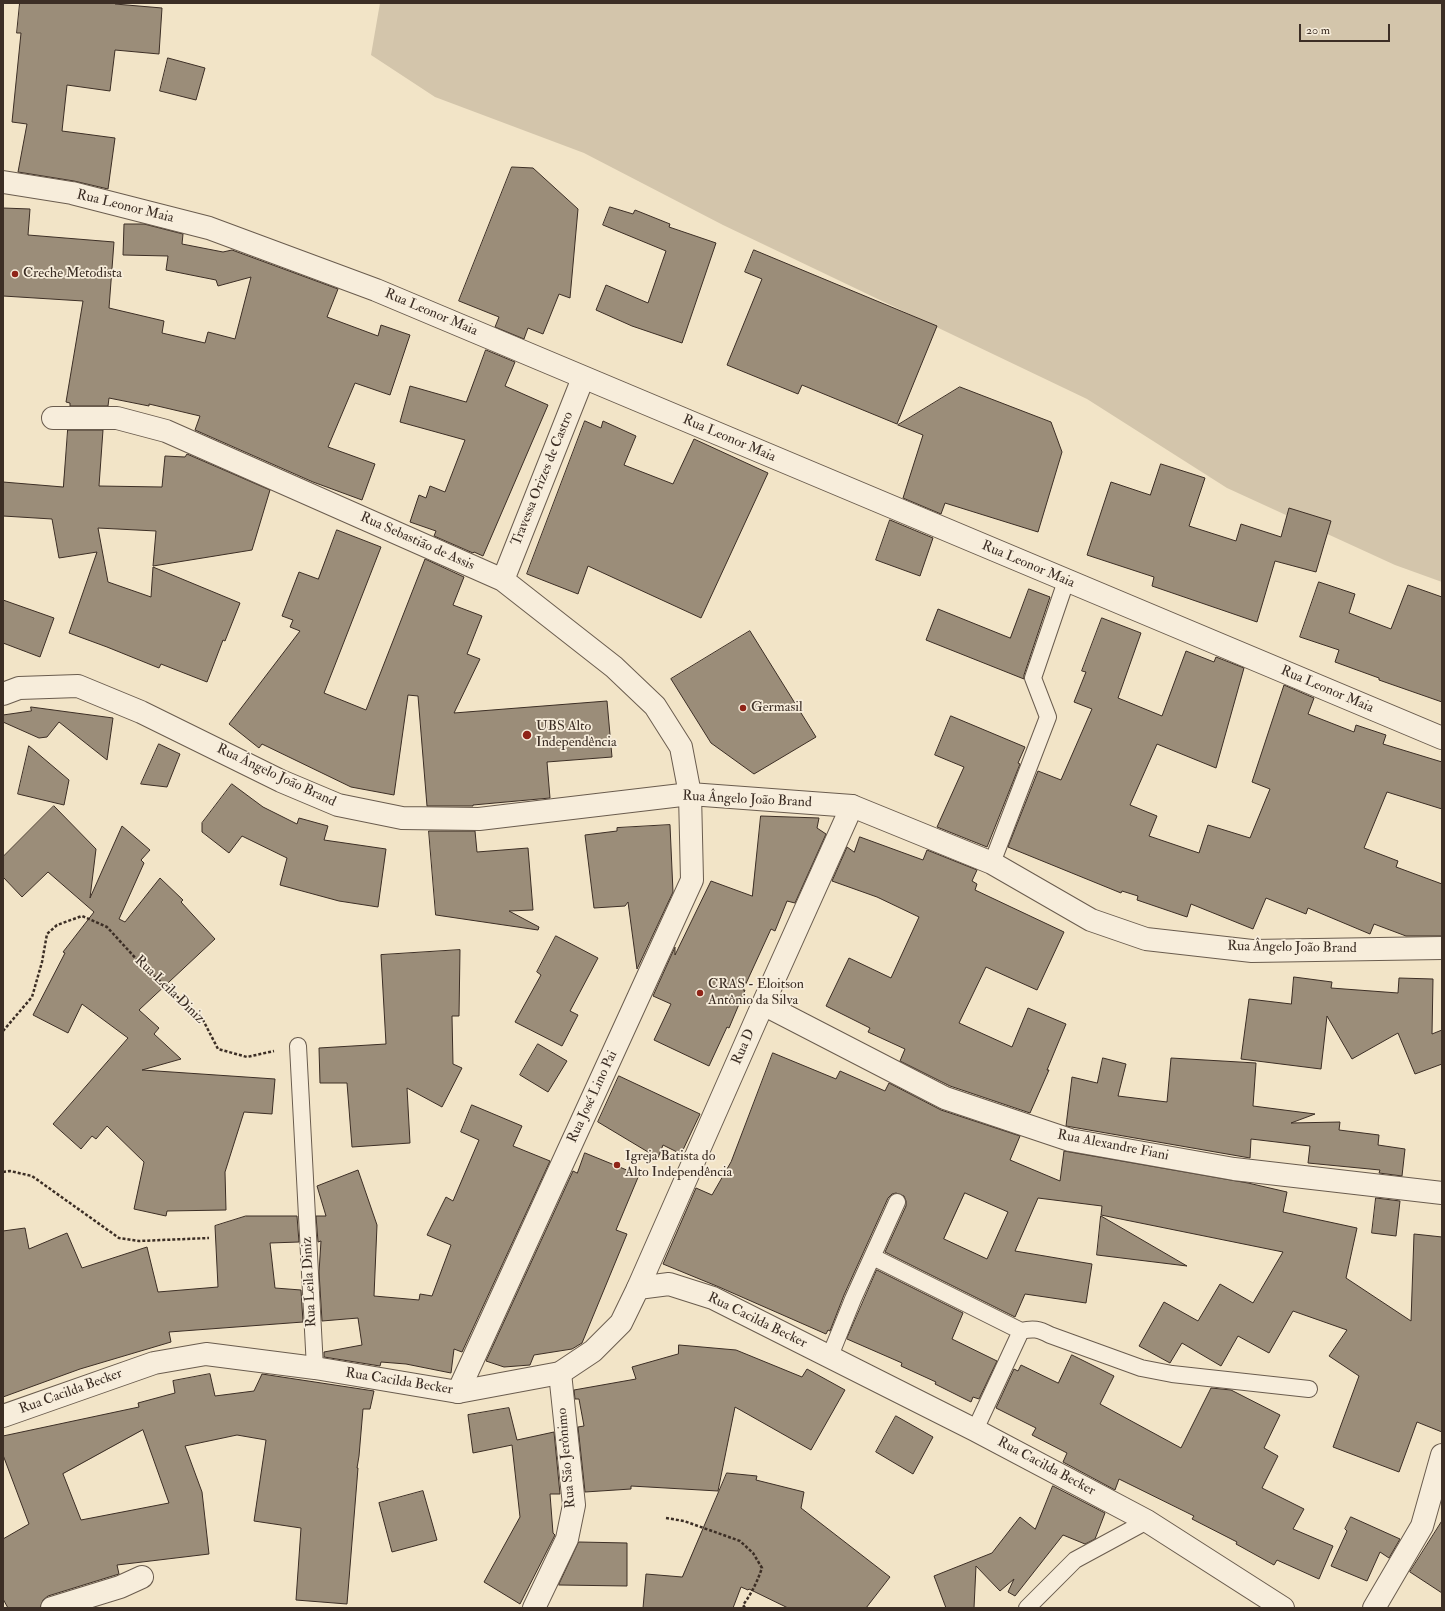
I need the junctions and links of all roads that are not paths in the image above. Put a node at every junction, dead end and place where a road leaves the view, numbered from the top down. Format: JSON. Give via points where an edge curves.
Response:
{"nodes":[{"id":1,"x":3,"y":182,"type":"edge"},
{"id":2,"x":583,"y":378,"type":"junction"},
{"id":3,"x":53,"y":418,"type":"dead end"},
{"id":4,"x":503,"y":580,"type":"junction"},
{"id":5,"x":1066,"y":581,"type":"junction"},
{"id":6,"x":3,"y":694,"type":"edge"},
{"id":7,"x":1442,"y":738,"type":"edge"},
{"id":8,"x":690,"y":794,"type":"junction"},
{"id":9,"x":852,"y":806,"type":"junction"},
{"id":10,"x":992,"y":863,"type":"junction"},
{"id":11,"x":1442,"y":948,"type":"edge"},
{"id":12,"x":763,"y":1004,"type":"junction"},
{"id":13,"x":298,"y":1046,"type":"road end"},
{"id":14,"x":1442,"y":1193,"type":"edge"},
{"id":15,"x":897,"y":1202,"type":"dead end"},
{"id":16,"x":873,"y":1257,"type":"junction"},
{"id":17,"x":638,"y":1288,"type":"junction"},
{"id":18,"x":1021,"y":1330,"type":"junction"},
{"id":19,"x":830,"y":1356,"type":"junction"},
{"id":20,"x":315,"y":1368,"type":"junction"},
{"id":21,"x":560,"y":1373,"type":"junction"},
{"id":22,"x":1309,"y":1389,"type":"dead end"},
{"id":23,"x":458,"y":1392,"type":"junction"},
{"id":24,"x":3,"y":1416,"type":"edge"},
{"id":25,"x":975,"y":1430,"type":"junction"},
{"id":26,"x":1442,"y":1455,"type":"edge"},
{"id":27,"x":1147,"y":1521,"type":"junction"},
{"id":28,"x":142,"y":1577,"type":"dead end"},
{"id":29,"x":52,"y":1608,"type":"edge"},
{"id":30,"x":534,"y":1608,"type":"edge"},
{"id":31,"x":1027,"y":1608,"type":"edge"},
{"id":32,"x":1283,"y":1608,"type":"edge"},
{"id":33,"x":1374,"y":1608,"type":"edge"}],
"edges":[{"from":1,"to":2,"type":"street","name":"Rua Leonor Maia","via":[[72,193],[209,228],[376,290]]},
{"from":2,"to":4,"type":"street","name":"Travessa Orizes de Castro"},
{"from":2,"to":5,"type":"street","name":"Rua Leonor Maia"},
{"from":3,"to":4,"type":"street","name":"Rua Sebastião de Assis","via":[[117,418],[166,431]]},
{"from":4,"to":8,"type":"street","name":"Rua Sebastião de Assis","via":[[614,667],[655,706],[681,747]]},
{"from":5,"to":7,"type":"street","name":"Rua Leonor Maia"},
{"from":5,"to":10,"type":"lane","via":[[1032,678],[1048,717]]},
{"from":6,"to":8,"type":"street","name":"Rua Ângelo João Brand","via":[[19,688],[78,686],[141,712],[281,781],[338,805],[402,818],[479,819]]},
{"from":8,"to":9,"type":"street","name":"Rua Ângelo João Brand"},
{"from":8,"to":23,"type":"street","name":"Rua José Lino Pai","via":[[692,880]]},
{"from":9,"to":10,"type":"street","name":"Rua Ângelo João Brand"},
{"from":9,"to":12,"type":"street","name":"Rua D"},
{"from":10,"to":11,"type":"street","name":"Rua Ângelo João Brand","via":[[1091,920],[1146,939],[1252,951]]},
{"from":12,"to":14,"type":"street","name":"Rua Alexandre Fiani","via":[[946,1098],[1070,1140],[1234,1169]]},
{"from":12,"to":17,"type":"street","name":"Rua D"},
{"from":13,"to":20,"type":"lane","name":"Rua Leila Diniz"},
{"from":15,"to":16,"type":"lane"},
{"from":16,"to":18,"type":"lane"},
{"from":16,"to":19,"type":"lane"},
{"from":17,"to":19,"type":"street","name":"Rua Cacilda Becker","via":[[669,1284],[713,1298]]},
{"from":17,"to":21,"type":"street","name":"Rua Cacilda Becker","via":[[621,1323],[592,1351]]},
{"from":18,"to":22,"type":"lane","via":[[1042,1330],[1142,1368],[1172,1374]]},
{"from":18,"to":25,"type":"lane"},
{"from":19,"to":25,"type":"street","name":"Rua Cacilda Becker"},
{"from":20,"to":23,"type":"street","name":"Rua Cacilda Becker"},
{"from":20,"to":24,"type":"street","name":"Rua Cacilda Becker","via":[[206,1354],[154,1363]]},
{"from":21,"to":23,"type":"street","name":"Rua Cacilda Becker"},
{"from":21,"to":30,"type":"street","name":"Rua São Jerônimo","via":[[574,1505],[567,1539]]},
{"from":25,"to":27,"type":"street","name":"Rua Cacilda Becker"},
{"from":26,"to":33,"type":"street","via":[[1422,1526]]},
{"from":27,"to":31,"type":"lane","via":[[1075,1560]]},
{"from":27,"to":32,"type":"street","name":"Rua Cacilda Becker"},
{"from":28,"to":29,"type":"street","via":[[120,1587]]}]}
